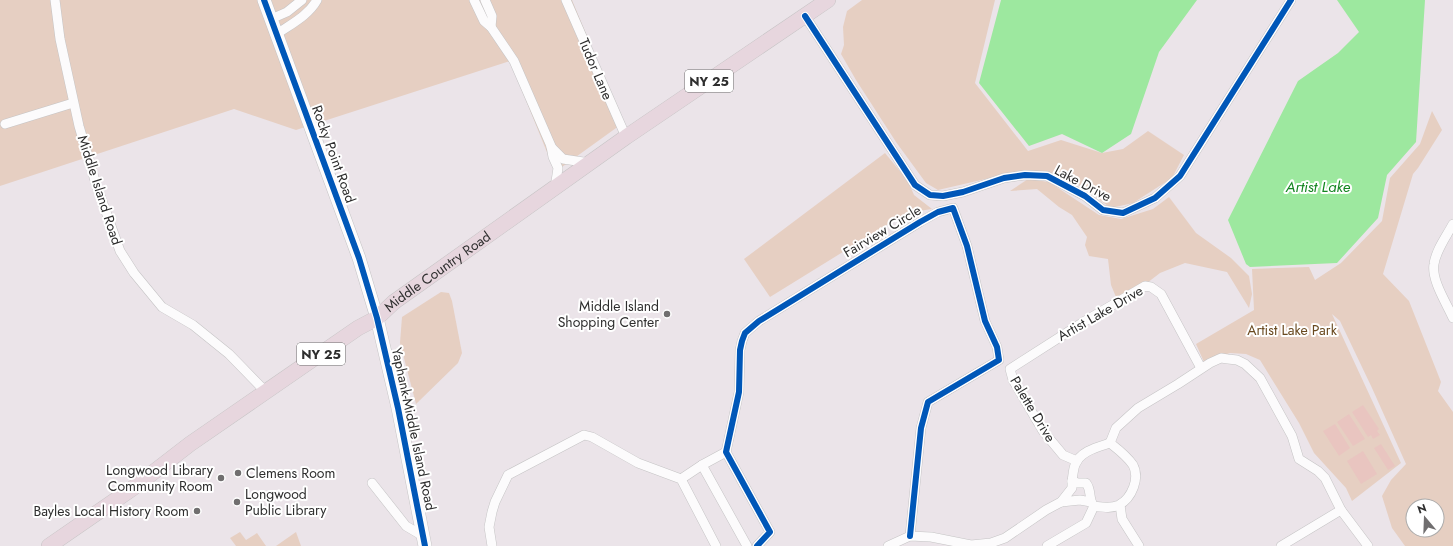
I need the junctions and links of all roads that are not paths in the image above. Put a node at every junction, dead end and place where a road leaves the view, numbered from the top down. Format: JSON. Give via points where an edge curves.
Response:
{"nodes":[{"id":1,"x":55,"y":0,"type":"edge"},
{"id":2,"x":264,"y":0,"type":"edge"},
{"id":3,"x":302,"y":0,"type":"edge"},
{"id":4,"x":317,"y":0,"type":"edge"},
{"id":5,"x":474,"y":0,"type":"edge"},
{"id":6,"x":485,"y":0,"type":"edge"},
{"id":7,"x":566,"y":0,"type":"edge"},
{"id":8,"x":828,"y":0,"type":"edge"},
{"id":9,"x":1291,"y":0,"type":"edge"},
{"id":10,"x":805,"y":16,"type":"junction"},
{"id":11,"x":271,"y":19,"type":"junction"},
{"id":12,"x":491,"y":28,"type":"junction"},
{"id":13,"x":277,"y":34,"type":"junction"},
{"id":14,"x":73,"y":103,"type":"junction"},
{"id":15,"x":5,"y":124,"type":"dead end"},
{"id":16,"x":626,"y":137,"type":"junction"},
{"id":17,"x":550,"y":146,"type":"junction"},
{"id":18,"x":590,"y":163,"type":"junction"},
{"id":19,"x":555,"y":188,"type":"junction"},
{"id":20,"x":1453,"y":224,"type":"edge"},
{"id":21,"x":377,"y":318,"type":"junction"},
{"id":22,"x":1453,"y":318,"type":"edge"},
{"id":23,"x":1201,"y":368,"type":"junction"},
{"id":24,"x":1010,"y":369,"type":"joint"},
{"id":25,"x":266,"y":392,"type":"junction"},
{"id":26,"x":1110,"y":443,"type":"junction"},
{"id":27,"x":726,"y":452,"type":"junction"},
{"id":28,"x":1077,"y":461,"type":"junction"},
{"id":29,"x":702,"y":465,"type":"junction"},
{"id":30,"x":681,"y":479,"type":"junction"},
{"id":31,"x":1072,"y":481,"type":"junction"},
{"id":32,"x":372,"y":483,"type":"dead end"},
{"id":33,"x":1061,"y":502,"type":"junction"},
{"id":34,"x":1093,"y":504,"type":"junction"},
{"id":35,"x":1120,"y":505,"type":"junction"},
{"id":36,"x":1342,"y":510,"type":"junction"},
{"id":37,"x":910,"y":536,"type":"junction"},
{"id":38,"x":424,"y":541,"type":"edge"},
{"id":39,"x":49,"y":546,"type":"edge"},
{"id":40,"x":492,"y":546,"type":"edge"},
{"id":41,"x":716,"y":546,"type":"edge"},
{"id":42,"x":747,"y":546,"type":"edge"},
{"id":43,"x":757,"y":546,"type":"edge"},
{"id":44,"x":888,"y":546,"type":"edge"},
{"id":45,"x":1048,"y":546,"type":"edge"},
{"id":46,"x":1139,"y":546,"type":"edge"},
{"id":47,"x":1282,"y":546,"type":"edge"},
{"id":48,"x":1368,"y":546,"type":"edge"}],
"edges":[{"from":1,"to":14,"type":"street","name":"Middle Island Road"},
{"from":2,"to":11,"type":"main road","name":"Rocky Point Road"},
{"from":3,"to":11,"type":"street","via":[[287,12]]},
{"from":4,"to":13,"type":"street","via":[[298,21]]},
{"from":5,"to":12,"type":"street","via":[[484,21]]},
{"from":6,"to":12,"type":"street","via":[[492,16]]},
{"from":7,"to":16,"type":"street","name":"Tudor Lane"},
{"from":8,"to":10,"type":"main road","name":"Middle Country Road","number":"NY 25"},
{"from":9,"to":10,"type":"street","name":"Lake Drive","via":[[1180,176],[1154,198],[1123,213],[1103,210],[1084,196],[1047,176],[1024,175],[1004,178],[963,192],[943,196],[930,195],[915,185]]},
{"from":10,"to":16,"type":"main road","name":"Middle Country Road","number":"NY 25"},
{"from":11,"to":13,"type":"main road","name":"Rocky Point Road"},
{"from":12,"to":17,"type":"street","via":[[514,62]]},
{"from":13,"to":21,"type":"main road","name":"Rocky Point Road","via":[[359,258]]},
{"from":14,"to":15,"type":"street"},
{"from":14,"to":25,"type":"street","name":"Middle Island Road","via":[[102,202],[120,251],[134,273],[162,307],[193,325],[229,354]]},
{"from":16,"to":18,"type":"main road","name":"Middle Country Road","number":"NY 25"},
{"from":17,"to":18,"type":"street","via":[[563,159]]},
{"from":17,"to":19,"type":"street","via":[[558,168]]},
{"from":18,"to":19,"type":"main road","name":"Middle Country Road","number":"NY 25"},
{"from":19,"to":21,"type":"main road","name":"Middle Country Road","number":"NY 25","via":[[394,302]]},
{"from":20,"to":22,"type":"street","via":[[1433,266],[1437,283]]},
{"from":21,"to":25,"type":"main road","name":"Middle Country Road","number":"NY 25","via":[[358,328]]},
{"from":21,"to":38,"type":"main road","name":"Yaphank-Middle Island Road"},
{"from":23,"to":24,"type":"street","name":"Artist Lake Drive","via":[[1161,294],[1151,286],[1145,286],[1084,320]]},
{"from":23,"to":26,"type":"street","via":[[1138,408],[1116,428]]},
{"from":23,"to":36,"type":"street","via":[[1221,358],[1237,360],[1253,370],[1292,436],[1299,459],[1325,478]]},
{"from":24,"to":28,"type":"street","name":"Palette Drive","via":[[1013,380],[1043,431],[1063,456]]},
{"from":25,"to":39,"type":"main road","name":"Middle Country Road","number":"NY 25"},
{"from":26,"to":28,"type":"street","via":[[1088,451]]},
{"from":26,"to":35,"type":"street","via":[[1125,455],[1133,466],[1137,478]]},
{"from":27,"to":29,"type":"street"},
{"from":27,"to":37,"type":"street","name":"Fairview Circle","via":[[739,392],[740,350],[745,333],[759,321],[920,222],[938,212],[953,208],[967,246],[985,321],[997,347],[999,360],[928,402],[921,428]]},
{"from":27,"to":43,"type":"street","via":[[770,532]]},
{"from":28,"to":31,"type":"street"},
{"from":29,"to":30,"type":"street"},
{"from":29,"to":42,"type":"street"},
{"from":30,"to":40,"type":"street","via":[[638,463],[588,435],[581,436],[508,475],[494,502],[489,527]]},
{"from":30,"to":41,"type":"street"},
{"from":31,"to":33,"type":"street","via":[[1072,488]]},
{"from":31,"to":34,"type":"street","via":[[1086,482]]},
{"from":32,"to":38,"type":"street","via":[[406,526]]},
{"from":33,"to":34,"type":"street","via":[[1080,500]]},
{"from":33,"to":37,"type":"street","via":[[1006,538],[990,544],[971,545],[931,537]]},
{"from":34,"to":35,"type":"street","via":[[1113,507]]},
{"from":34,"to":45,"type":"street","via":[[1086,523]]},
{"from":35,"to":46,"type":"street","via":[[1122,519]]},
{"from":36,"to":47,"type":"street"},
{"from":36,"to":48,"type":"street"},
{"from":37,"to":44,"type":"street"}]}
